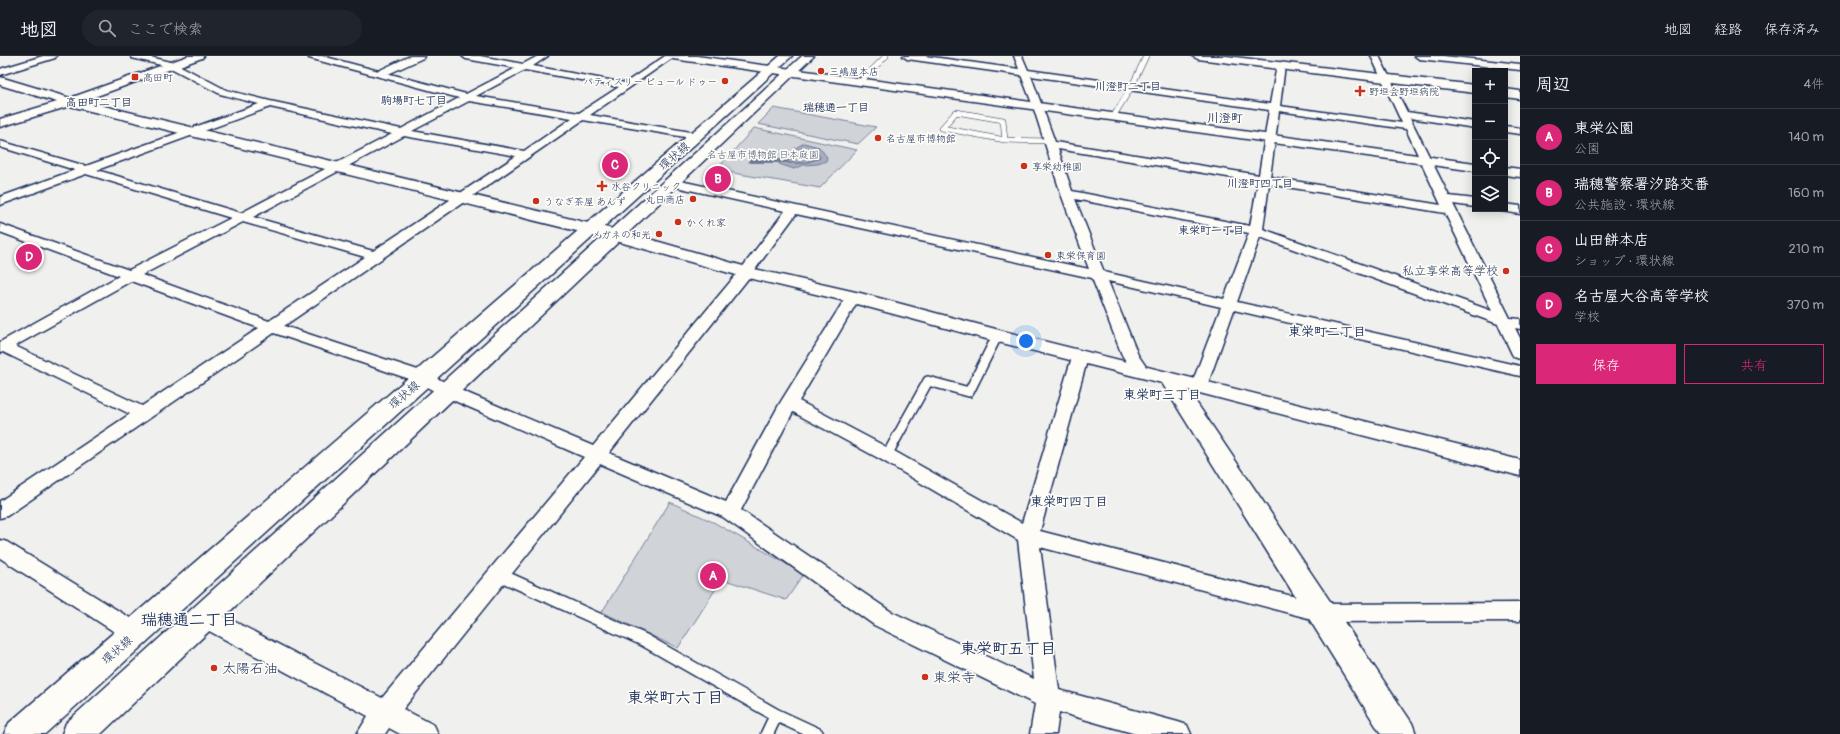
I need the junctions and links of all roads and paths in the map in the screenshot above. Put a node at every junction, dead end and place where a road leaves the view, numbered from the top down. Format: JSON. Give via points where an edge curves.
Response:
{"nodes":[{"id":1,"x":52,"y":56,"type":"edge"},
{"id":2,"x":135,"y":56,"type":"edge"},
{"id":3,"x":198,"y":56,"type":"edge"},
{"id":4,"x":312,"y":56,"type":"edge"},
{"id":5,"x":419,"y":56,"type":"edge"},
{"id":6,"x":466,"y":56,"type":"edge"},
{"id":7,"x":544,"y":56,"type":"edge"},
{"id":8,"x":672,"y":56,"type":"edge"},
{"id":9,"x":808,"y":56,"type":"edge"},
{"id":10,"x":886,"y":56,"type":"edge"},
{"id":11,"x":907,"y":56,"type":"edge"},
{"id":12,"x":1018,"y":56,"type":"edge"},
{"id":13,"x":1146,"y":56,"type":"edge"},
{"id":14,"x":1198,"y":56,"type":"edge"},
{"id":15,"x":1375,"y":56,"type":"edge"},
{"id":16,"x":1420,"y":56,"type":"edge"},
{"id":17,"x":172,"y":65,"type":"junction"},
{"id":18,"x":1281,"y":65,"type":"junction"},
{"id":19,"x":783,"y":66,"type":"edge"},
{"id":20,"x":523,"y":67,"type":"junction"},
{"id":21,"x":1520,"y":67,"type":"edge"},
{"id":22,"x":0,"y":72,"type":"edge"},
{"id":23,"x":1024,"y":72,"type":"junction"},
{"id":24,"x":380,"y":74,"type":"junction"},
{"id":25,"x":1384,"y":77,"type":"junction"},
{"id":26,"x":0,"y":81,"type":"edge"},
{"id":27,"x":861,"y":82,"type":"junction"},
{"id":28,"x":628,"y":86,"type":"junction"},
{"id":29,"x":1131,"y":88,"type":"junction"},
{"id":30,"x":1472,"y":89,"type":"edge"},
{"id":31,"x":1508,"y":93,"type":"edge"},
{"id":32,"x":1520,"y":95,"type":"edge"},
{"id":33,"x":469,"y":98,"type":"junction"},
{"id":34,"x":70,"y":102,"type":"junction"},
{"id":35,"x":269,"y":104,"type":"junction"},
{"id":36,"x":1038,"y":106,"type":"junction"},
{"id":37,"x":1275,"y":108,"type":"junction"},
{"id":38,"x":1403,"y":114,"type":"junction"},
{"id":39,"x":582,"y":117,"type":"junction"},
{"id":40,"x":1113,"y":117,"type":"junction"},
{"id":41,"x":0,"y":123,"type":"edge"},
{"id":42,"x":1472,"y":125,"type":"edge"},
{"id":43,"x":1410,"y":127,"type":"junction"},
{"id":44,"x":1508,"y":129,"type":"edge"},
{"id":45,"x":1520,"y":131,"type":"edge"},
{"id":46,"x":191,"y":132,"type":"junction"},
{"id":47,"x":403,"y":133,"type":"junction"},
{"id":48,"x":697,"y":136,"type":"junction"},
{"id":49,"x":1269,"y":139,"type":"junction"},
{"id":50,"x":1005,"y":140,"type":"junction"},
{"id":51,"x":1050,"y":143,"type":"junction"},
{"id":52,"x":0,"y":144,"type":"edge"},
{"id":53,"x":525,"y":154,"type":"junction"},
{"id":54,"x":1426,"y":160,"type":"junction"},
{"id":55,"x":1472,"y":167,"type":"edge"},
{"id":56,"x":337,"y":168,"type":"junction"},
{"id":57,"x":84,"y":170,"type":"junction"},
{"id":58,"x":1508,"y":171,"type":"edge"},
{"id":59,"x":1520,"y":173,"type":"edge"},
{"id":60,"x":1264,"y":180,"type":"junction"},
{"id":61,"x":671,"y":183,"type":"junction"},
{"id":62,"x":1067,"y":194,"type":"junction"},
{"id":63,"x":461,"y":199,"type":"junction"},
{"id":64,"x":0,"y":201,"type":"edge"},
{"id":65,"x":1472,"y":203,"type":"edge"},
{"id":66,"x":1448,"y":204,"type":"junction"},
{"id":67,"x":1508,"y":208,"type":"edge"},
{"id":68,"x":793,"y":209,"type":"junction"},
{"id":69,"x":1520,"y":210,"type":"edge"},
{"id":70,"x":241,"y":218,"type":"junction"},
{"id":71,"x":0,"y":228,"type":"edge"},
{"id":72,"x":591,"y":230,"type":"junction"},
{"id":73,"x":1256,"y":231,"type":"junction"},
{"id":74,"x":615,"y":235,"type":"junction"},
{"id":75,"x":375,"y":256,"type":"junction"},
{"id":76,"x":746,"y":272,"type":"junction"},
{"id":77,"x":1098,"y":275,"type":"junction"},
{"id":78,"x":129,"y":276,"type":"junction"},
{"id":79,"x":853,"y":297,"type":"junction"},
{"id":80,"x":1229,"y":305,"type":"junction"},
{"id":81,"x":1504,"y":321,"type":"junction"},
{"id":82,"x":1520,"y":324,"type":"edge"},
{"id":83,"x":272,"y":327,"type":"junction"},
{"id":84,"x":997,"y":336,"type":"junction"},
{"id":85,"x":1,"y":347,"type":"edge"},
{"id":86,"x":1520,"y":354,"type":"edge"},
{"id":87,"x":1080,"y":357,"type":"junction"},
{"id":88,"x":1141,"y":371,"type":"junction"},
{"id":89,"x":1520,"y":371,"type":"edge"},
{"id":90,"x":424,"y":378,"type":"junction"},
{"id":91,"x":1170,"y":379,"type":"junction"},
{"id":92,"x":1199,"y":386,"type":"junction"},
{"id":93,"x":447,"y":391,"type":"junction"},
{"id":94,"x":789,"y":402,"type":"junction"},
{"id":95,"x":143,"y":414,"type":"junction"},
{"id":96,"x":595,"y":455,"type":"junction"},
{"id":97,"x":887,"y":455,"type":"junction"},
{"id":98,"x":1520,"y":468,"type":"edge"},
{"id":99,"x":0,"y":511,"type":"edge"},
{"id":100,"x":730,"y":512,"type":"junction"},
{"id":101,"x":1028,"y":536,"type":"junction"},
{"id":102,"x":0,"y":548,"type":"edge"},
{"id":103,"x":498,"y":574,"type":"junction"},
{"id":104,"x":1520,"y":612,"type":"edge"},
{"id":105,"x":1323,"y":613,"type":"junction"},
{"id":106,"x":204,"y":617,"type":"junction"},
{"id":107,"x":135,"y":633,"type":"junction"},
{"id":108,"x":1048,"y":698,"type":"junction"},
{"id":109,"x":384,"y":714,"type":"junction"},
{"id":110,"x":776,"y":715,"type":"junction"},
{"id":111,"x":21,"y":734,"type":"edge"},
{"id":112,"x":78,"y":734,"type":"edge"},
{"id":113,"x":370,"y":734,"type":"edge"},
{"id":114,"x":425,"y":734,"type":"edge"},
{"id":115,"x":767,"y":734,"type":"edge"},
{"id":116,"x":817,"y":734,"type":"edge"},
{"id":117,"x":1043,"y":734,"type":"edge"},
{"id":118,"x":1178,"y":734,"type":"edge"},
{"id":119,"x":1400,"y":734,"type":"edge"}],
"edges":[{"from":1,"to":22,"type":"street"},
{"from":2,"to":17,"type":"street"},
{"from":3,"to":17,"type":"street"},
{"from":4,"to":24,"type":"street"},
{"from":5,"to":24,"type":"street"},
{"from":6,"to":20,"type":"street"},
{"from":7,"to":20,"type":"street"},
{"from":8,"to":19,"type":"street"},
{"from":8,"to":28,"type":"street"},
{"from":9,"to":19,"type":"street","name":"環状線"},
{"from":10,"to":27,"type":"lane"},
{"from":11,"to":23,"type":"street"},
{"from":12,"to":23,"type":"street"},
{"from":13,"to":29,"type":"lane"},
{"from":14,"to":18,"type":"street"},
{"from":15,"to":25,"type":"street"},
{"from":16,"to":21,"type":"street"},
{"from":17,"to":34,"type":"street"},
{"from":17,"to":35,"type":"street","via":[[223,92]]},
{"from":18,"to":25,"type":"street"},
{"from":18,"to":37,"type":"street"},
{"from":19,"to":27,"type":"street"},
{"from":19,"to":48,"type":"street","name":"環状線"},
{"from":19,"to":61,"type":"street","name":"環状線"},
{"from":20,"to":28,"type":"street"},
{"from":20,"to":33,"type":"street"},
{"from":23,"to":29,"type":"street"},
{"from":23,"to":36,"type":"street"},
{"from":24,"to":33,"type":"street"},
{"from":25,"to":30,"type":"street"},
{"from":25,"to":38,"type":"street"},
{"from":26,"to":34,"type":"street"},
{"from":27,"to":36,"type":"street"},
{"from":28,"to":39,"type":"street"},
{"from":29,"to":37,"type":"street"},
{"from":29,"to":40,"type":"lane"},
{"from":31,"to":32,"type":"street"},
{"from":33,"to":39,"type":"street"},
{"from":33,"to":47,"type":"street"},
{"from":34,"to":41,"type":"street"},
{"from":34,"to":46,"type":"street"},
{"from":35,"to":46,"type":"street"},
{"from":35,"to":47,"type":"street"},
{"from":36,"to":40,"type":"street"},
{"from":36,"to":51,"type":"street"},
{"from":37,"to":43,"type":"street"},
{"from":37,"to":49,"type":"street"},
{"from":38,"to":42,"type":"street"},
{"from":38,"to":43,"type":"street"},
{"from":39,"to":48,"type":"street"},
{"from":39,"to":53,"type":"street"},
{"from":40,"to":49,"type":"street"},
{"from":43,"to":54,"type":"street"},
{"from":44,"to":45,"type":"street"},
{"from":46,"to":56,"type":"street"},
{"from":46,"to":57,"type":"street"},
{"from":47,"to":53,"type":"street"},
{"from":47,"to":56,"type":"street"},
{"from":48,"to":72,"type":"street","name":"環状線"},
{"from":49,"to":54,"type":"street"},
{"from":49,"to":60,"type":"street"},
{"from":50,"to":50,"type":"lane","via":[[949,130],[942,128],[956,112],[1003,120]]},
{"from":50,"to":51,"type":"lane"},
{"from":51,"to":60,"type":"street"},
{"from":51,"to":62,"type":"street"},
{"from":52,"to":57,"type":"street"},
{"from":53,"to":63,"type":"street"},
{"from":54,"to":55,"type":"street"},
{"from":54,"to":66,"type":"street"},
{"from":56,"to":63,"type":"street"},
{"from":56,"to":70,"type":"street"},
{"from":57,"to":64,"type":"street"},
{"from":57,"to":70,"type":"street"},
{"from":58,"to":59,"type":"street"},
{"from":60,"to":66,"type":"street"},
{"from":60,"to":73,"type":"street"},
{"from":61,"to":68,"type":"street"},
{"from":61,"to":74,"type":"street","name":"環状線"},
{"from":62,"to":73,"type":"street"},
{"from":62,"to":77,"type":"street"},
{"from":63,"to":72,"type":"street"},
{"from":63,"to":75,"type":"street"},
{"from":65,"to":66,"type":"street"},
{"from":66,"to":81,"type":"street"},
{"from":67,"to":69,"type":"street"},
{"from":68,"to":76,"type":"street"},
{"from":68,"to":77,"type":"street"},
{"from":70,"to":75,"type":"street"},
{"from":70,"to":78,"type":"street"},
{"from":71,"to":78,"type":"street"},
{"from":72,"to":74,"type":"street"},
{"from":72,"to":90,"type":"street","name":"環状線"},
{"from":73,"to":80,"type":"street"},
{"from":73,"to":81,"type":"street"},
{"from":74,"to":76,"type":"street"},
{"from":74,"to":93,"type":"street","name":"環状線"},
{"from":75,"to":83,"type":"street"},
{"from":76,"to":79,"type":"street"},
{"from":76,"to":96,"type":"street"},
{"from":77,"to":80,"type":"street"},
{"from":77,"to":88,"type":"street","via":[[1130,355]]},
{"from":78,"to":83,"type":"street"},
{"from":78,"to":85,"type":"street"},
{"from":79,"to":84,"type":"street"},
{"from":79,"to":94,"type":"street"},
{"from":80,"to":89,"type":"street"},
{"from":80,"to":92,"type":"street"},
{"from":81,"to":82,"type":"street"},
{"from":81,"to":86,"type":"street"},
{"from":83,"to":90,"type":"street"},
{"from":83,"to":95,"type":"street"},
{"from":84,"to":87,"type":"street"},
{"from":84,"to":97,"type":"lane","via":[[969,392],[928,381]]},
{"from":85,"to":95,"type":"street"},
{"from":87,"to":88,"type":"street"},
{"from":87,"to":101,"type":"street"},
{"from":88,"to":91,"type":"street"},
{"from":90,"to":93,"type":"street"},
{"from":90,"to":107,"type":"street","name":"環状線"},
{"from":91,"to":92,"type":"street"},
{"from":91,"to":105,"type":"street"},
{"from":92,"to":98,"type":"street"},
{"from":93,"to":96,"type":"street"},
{"from":93,"to":106,"type":"street","name":"環状線"},
{"from":94,"to":97,"type":"street"},
{"from":94,"to":100,"type":"street"},
{"from":95,"to":99,"type":"street"},
{"from":96,"to":100,"type":"street"},
{"from":96,"to":103,"type":"street"},
{"from":97,"to":101,"type":"street"},
{"from":100,"to":108,"type":"street","via":[[882,618]]},
{"from":101,"to":105,"type":"street"},
{"from":101,"to":108,"type":"street"},
{"from":102,"to":107,"type":"street"},
{"from":103,"to":109,"type":"street"},
{"from":103,"to":110,"type":"lane","via":[[644,640]]},
{"from":104,"to":105,"type":"street"},
{"from":105,"to":119,"type":"street"},
{"from":106,"to":109,"type":"street"},
{"from":106,"to":112,"type":"street","name":"環状線"},
{"from":107,"to":111,"type":"street","name":"環状線"},
{"from":108,"to":117,"type":"street"},
{"from":108,"to":118,"type":"street"},
{"from":109,"to":113,"type":"street"},
{"from":109,"to":114,"type":"street"},
{"from":110,"to":115,"type":"lane"},
{"from":110,"to":116,"type":"lane"}]}
